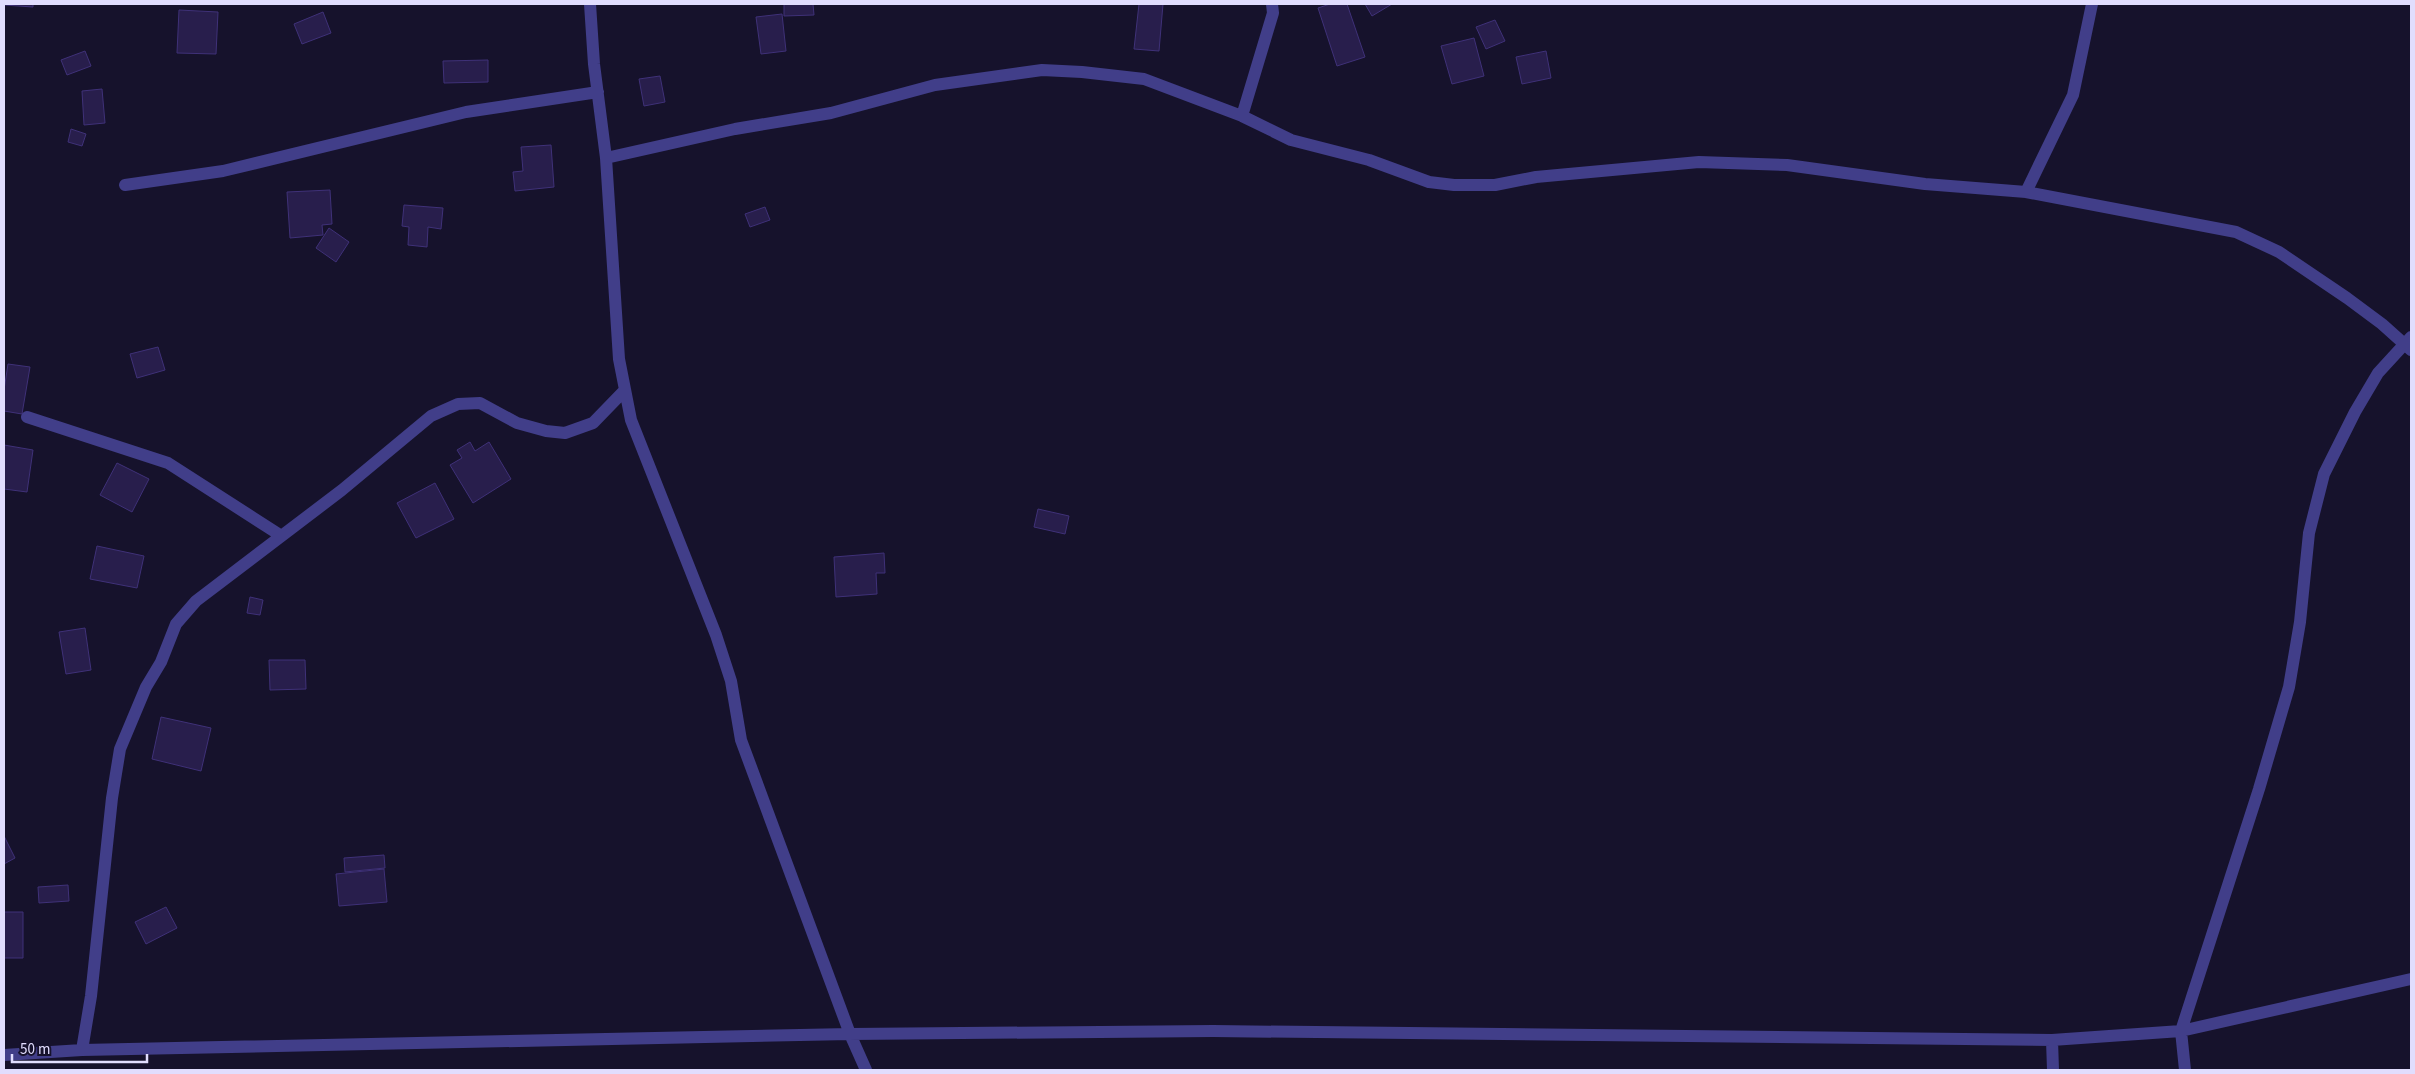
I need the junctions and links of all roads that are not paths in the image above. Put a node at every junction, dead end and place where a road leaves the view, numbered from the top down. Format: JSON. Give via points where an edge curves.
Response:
{"nodes":[{"id":1,"x":590,"y":4,"type":"edge"},
{"id":2,"x":1272,"y":4,"type":"edge"},
{"id":3,"x":2092,"y":4,"type":"edge"},
{"id":4,"x":598,"y":92,"type":"junction"},
{"id":5,"x":1242,"y":116,"type":"junction"},
{"id":6,"x":606,"y":158,"type":"junction"},
{"id":7,"x":124,"y":185,"type":"dead end"},
{"id":8,"x":2026,"y":192,"type":"junction"},
{"id":9,"x":2409,"y":343,"type":"edge"},
{"id":10,"x":624,"y":391,"type":"junction"},
{"id":11,"x":27,"y":417,"type":"dead end"},
{"id":12,"x":280,"y":535,"type":"junction"},
{"id":13,"x":2411,"y":979,"type":"edge"},
{"id":14,"x":2181,"y":1031,"type":"junction"},
{"id":15,"x":850,"y":1034,"type":"junction"},
{"id":16,"x":2052,"y":1040,"type":"junction"},
{"id":17,"x":82,"y":1050,"type":"junction"},
{"id":18,"x":4,"y":1055,"type":"edge"},
{"id":19,"x":866,"y":1070,"type":"edge"},
{"id":20,"x":2053,"y":1070,"type":"edge"},
{"id":21,"x":2185,"y":1070,"type":"edge"}],
"edges":[{"from":1,"to":4,"type":"street"},
{"from":2,"to":5,"type":"street","via":[[1273,13]]},
{"from":3,"to":8,"type":"street","via":[[2073,95]]},
{"from":4,"to":6,"type":"street"},
{"from":4,"to":7,"type":"street","via":[[466,112],[223,171]]},
{"from":5,"to":6,"type":"street","via":[[1144,79],[1042,70],[935,85],[831,113],[735,129]]},
{"from":5,"to":8,"type":"street","via":[[1291,140],[1369,160],[1429,182],[1454,185],[1494,185],[1699,162],[1787,165],[1925,184]]},
{"from":6,"to":10,"type":"street","via":[[619,359]]},
{"from":8,"to":9,"type":"street","via":[[2236,232],[2278,252]]},
{"from":9,"to":14,"type":"street","via":[[2378,373],[2324,474],[2309,533],[2300,622],[2289,687]]},
{"from":10,"to":12,"type":"street","via":[[593,423],[565,433],[518,424],[480,403],[458,404],[431,416],[342,490]]},
{"from":10,"to":15,"type":"street","via":[[631,420],[716,634],[731,681],[742,740]]},
{"from":11,"to":12,"type":"street","via":[[168,463]]},
{"from":12,"to":17,"type":"street","via":[[196,601],[176,624],[120,749]]},
{"from":13,"to":14,"type":"street"},
{"from":14,"to":16,"type":"street"},
{"from":14,"to":21,"type":"street"},
{"from":15,"to":16,"type":"street","via":[[1212,1031]]},
{"from":15,"to":17,"type":"street"},
{"from":15,"to":19,"type":"street"},
{"from":16,"to":20,"type":"street"},
{"from":17,"to":18,"type":"street"}]}
